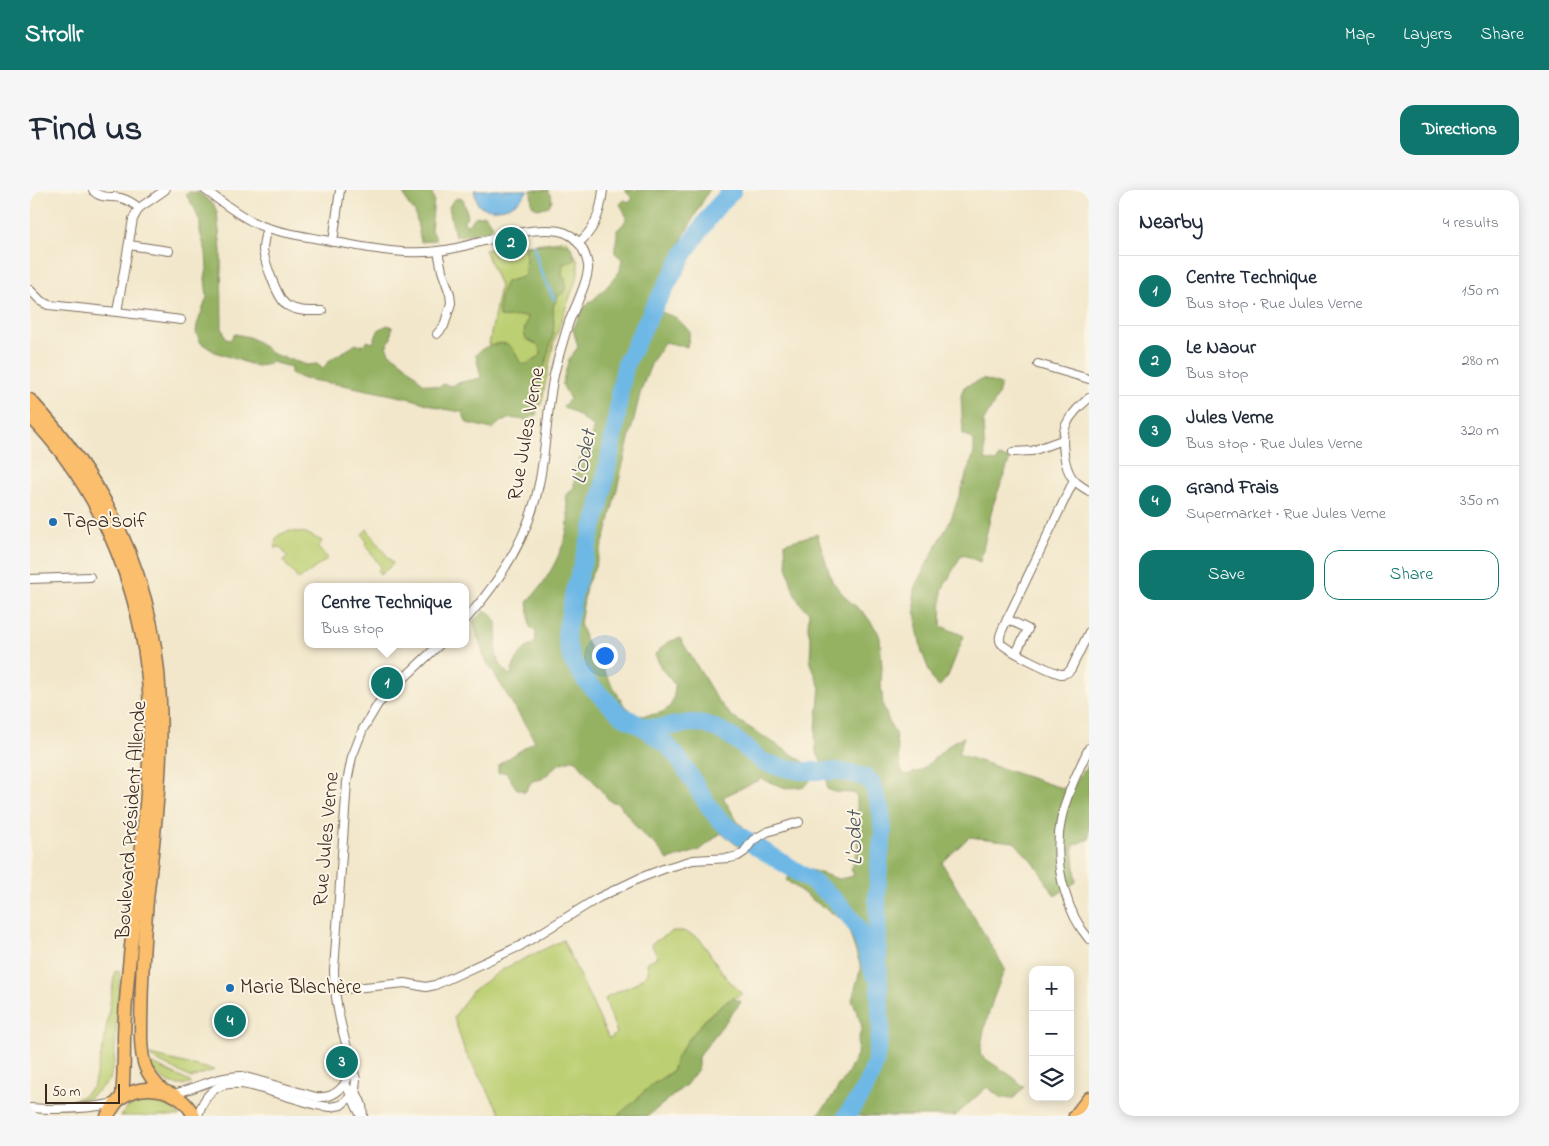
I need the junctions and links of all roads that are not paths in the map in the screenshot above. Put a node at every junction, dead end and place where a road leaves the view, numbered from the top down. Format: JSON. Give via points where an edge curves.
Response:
{"nodes":[{"id":1,"x":93,"y":190,"type":"edge"},
{"id":2,"x":165,"y":190,"type":"edge"},
{"id":3,"x":205,"y":190,"type":"edge"},
{"id":4,"x":340,"y":190,"type":"edge"},
{"id":5,"x":603,"y":190,"type":"edge"},
{"id":6,"x":138,"y":208,"type":"junction"},
{"id":7,"x":268,"y":228,"type":"junction"},
{"id":8,"x":333,"y":242,"type":"junction"},
{"id":9,"x":578,"y":243,"type":"junction"},
{"id":10,"x":129,"y":245,"type":"junction"},
{"id":11,"x":169,"y":251,"type":"dead end"},
{"id":12,"x":438,"y":251,"type":"junction"},
{"id":13,"x":30,"y":290,"type":"edge"},
{"id":14,"x":322,"y":311,"type":"dead end"},
{"id":15,"x":117,"y":312,"type":"junction"},
{"id":16,"x":181,"y":320,"type":"dead end"},
{"id":17,"x":437,"y":334,"type":"dead end"},
{"id":18,"x":1038,"y":364,"type":"dead end"},
{"id":19,"x":1089,"y":379,"type":"edge"},
{"id":20,"x":1089,"y":398,"type":"edge"},
{"id":21,"x":30,"y":400,"type":"edge"},
{"id":22,"x":30,"y":416,"type":"edge"},
{"id":23,"x":1062,"y":440,"type":"junction"},
{"id":24,"x":1013,"y":452,"type":"dead end"},
{"id":25,"x":1074,"y":480,"type":"junction"},
{"id":26,"x":1089,"y":491,"type":"edge"},
{"id":27,"x":90,"y":577,"type":"dead end"},
{"id":28,"x":30,"y":579,"type":"edge"},
{"id":29,"x":469,"y":616,"type":"edge"},
{"id":30,"x":1007,"y":619,"type":"junction"},
{"id":31,"x":1089,"y":632,"type":"edge"},
{"id":32,"x":436,"y":648,"type":"edge"},
{"id":33,"x":1016,"y":653,"type":"junction"},
{"id":34,"x":1089,"y":748,"type":"edge"},
{"id":35,"x":799,"y":822,"type":"dead end"},
{"id":36,"x":1089,"y":939,"type":"edge"},
{"id":37,"x":334,"y":990,"type":"junction"},
{"id":38,"x":352,"y":1067,"type":"junction"},
{"id":39,"x":345,"y":1083,"type":"junction"},
{"id":40,"x":274,"y":1088,"type":"junction"},
{"id":41,"x":168,"y":1092,"type":"junction"},
{"id":42,"x":353,"y":1093,"type":"junction"},
{"id":43,"x":1089,"y":1098,"type":"edge"},
{"id":44,"x":119,"y":1100,"type":"junction"},
{"id":45,"x":30,"y":1108,"type":"edge"},
{"id":46,"x":60,"y":1110,"type":"junction"},
{"id":47,"x":72,"y":1116,"type":"edge"},
{"id":48,"x":107,"y":1116,"type":"edge"},
{"id":49,"x":194,"y":1116,"type":"edge"},
{"id":50,"x":198,"y":1116,"type":"edge"},
{"id":51,"x":362,"y":1116,"type":"edge"},
{"id":52,"x":1075,"y":1116,"type":"edge"}],
"edges":[{"from":1,"to":6,"type":"street","via":[[100,196],[125,199]]},
{"from":2,"to":6,"type":"street"},
{"from":3,"to":7,"type":"street","via":[[247,219]]},
{"from":4,"to":8,"type":"street"},
{"from":5,"to":9,"type":"street","via":[[594,224],[589,234]]},
{"from":6,"to":10,"type":"street"},
{"from":7,"to":8,"type":"street"},
{"from":7,"to":14,"type":"street","via":[[263,250],[279,297],[291,308]]},
{"from":8,"to":12,"type":"street","via":[[399,251]]},
{"from":9,"to":12,"type":"street","via":[[567,233],[547,230]]},
{"from":9,"to":29,"type":"street","name":"Rue Jules Verne","via":[[588,270],[554,372],[535,503],[522,537],[504,569]]},
{"from":10,"to":11,"type":"street"},
{"from":10,"to":15,"type":"street"},
{"from":12,"to":17,"type":"street","via":[[450,303],[444,326]]},
{"from":13,"to":15,"type":"street","via":[[49,305]]},
{"from":15,"to":16,"type":"street"},
{"from":18,"to":19,"type":"street"},
{"from":20,"to":23,"type":"street","via":[[1069,419]]},
{"from":21,"to":41,"type":"main road","name":"Boulevard Président Allende","via":[[71,448],[98,488],[137,571],[148,609],[159,676],[160,738],[140,1039],[145,1068],[154,1082]]},
{"from":22,"to":44,"type":"main road","name":"Boulevard Président Allende","via":[[58,449],[102,519],[130,586],[144,648],[149,740]]},
{"from":23,"to":24,"type":"street","via":[[1032,451]]},
{"from":23,"to":25,"type":"street","via":[[1066,463]]},
{"from":25,"to":26,"type":"street"},
{"from":25,"to":30,"type":"street"},
{"from":27,"to":28,"type":"street"},
{"from":30,"to":33,"type":"street","via":[[1000,639],[1004,647]]},
{"from":30,"to":33,"type":"street","via":[[1028,629]]},
{"from":31,"to":33,"type":"street","via":[[1068,673],[1055,672]]},
{"from":32,"to":37,"type":"street","name":"Rue Jules Verne","via":[[378,704],[352,757],[347,782]]},
{"from":34,"to":36,"type":"street","via":[[1068,792],[1058,845],[1060,875],[1068,903]]},
{"from":35,"to":37,"type":"street","via":[[767,832],[744,852],[730,858],[693,860],[646,875],[598,898],[520,946],[435,985],[426,987],[405,983]]},
{"from":37,"to":38,"type":"street","name":"Rue Jules Verne"},
{"from":38,"to":39,"type":"street"},
{"from":38,"to":42,"type":"street","name":"Rue Jules Verne","via":[[356,1079]]},
{"from":39,"to":40,"type":"street","via":[[336,1093],[322,1098]]},
{"from":39,"to":42,"type":"street","name":"Rue Jules Verne"},
{"from":40,"to":41,"type":"street","via":[[248,1077],[230,1076]]},
{"from":40,"to":42,"type":"street","via":[[324,1107],[341,1105]]},
{"from":40,"to":50,"type":"street","via":[[236,1083],[220,1086],[206,1097]]},
{"from":41,"to":44,"type":"main road","via":[[140,1090]]},
{"from":41,"to":49,"type":"main road","name":"Boulevard Président Allende","via":[[189,1106]]},
{"from":42,"to":51,"type":"street","name":"Rue Jules Verne"},
{"from":43,"to":52,"type":"main road"},
{"from":44,"to":46,"type":"street"},
{"from":44,"to":48,"type":"main road"},
{"from":45,"to":46,"type":"street"},
{"from":46,"to":47,"type":"street"}]}
